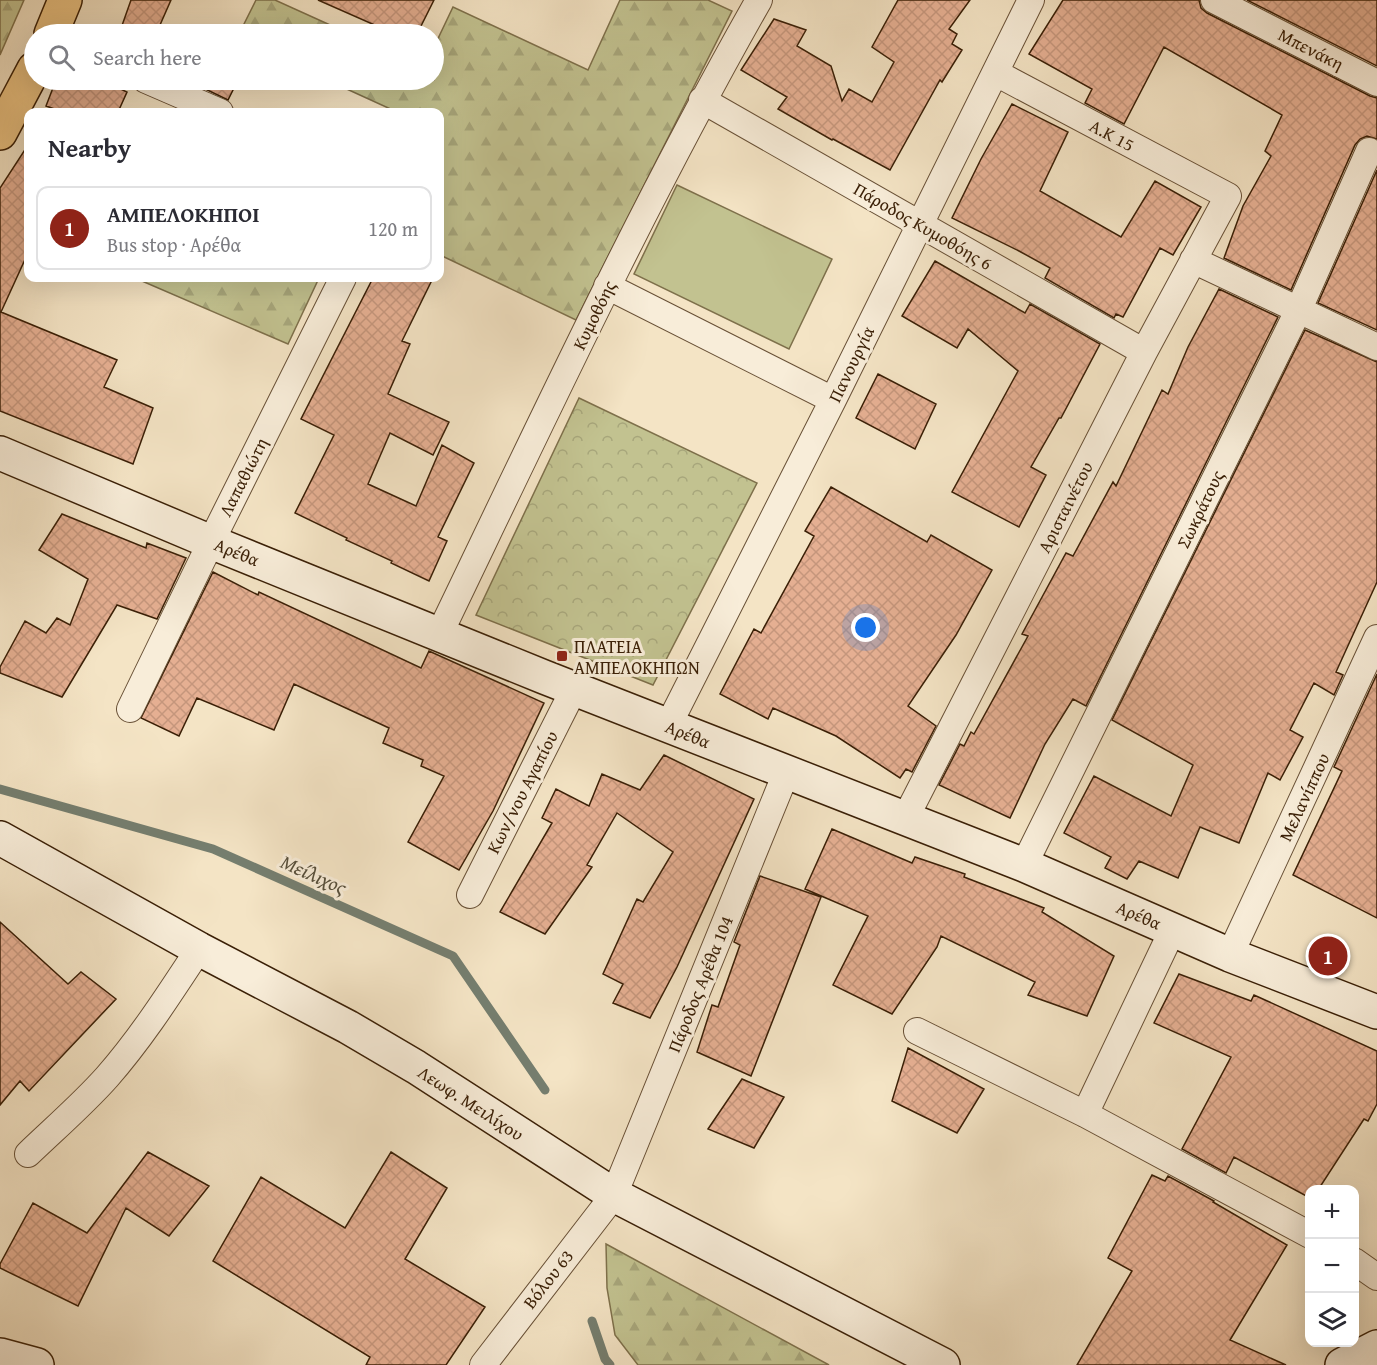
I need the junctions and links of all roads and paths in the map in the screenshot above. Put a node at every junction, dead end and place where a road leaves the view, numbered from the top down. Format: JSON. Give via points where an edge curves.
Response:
{"nodes":[{"id":1,"x":65,"y":0,"type":"edge"},
{"id":2,"x":759,"y":0,"type":"edge"},
{"id":3,"x":1031,"y":0,"type":"edge"},
{"id":4,"x":1214,"y":0,"type":"edge"},
{"id":5,"x":55,"y":24,"type":"edge"},
{"id":6,"x":996,"y":73,"type":"junction"},
{"id":7,"x":1377,"y":82,"type":"edge"},
{"id":8,"x":24,"y":84,"type":"edge"},
{"id":9,"x":169,"y":90,"type":"edge"},
{"id":10,"x":702,"y":100,"type":"junction"},
{"id":11,"x":211,"y":108,"type":"edge"},
{"id":12,"x":5,"y":113,"type":"edge"},
{"id":13,"x":1369,"y":151,"type":"dead end"},
{"id":14,"x":1228,"y":196,"type":"joint"},
{"id":15,"x":920,"y":224,"type":"junction"},
{"id":16,"x":1193,"y":260,"type":"junction"},
{"id":17,"x":341,"y":282,"type":"edge"},
{"id":18,"x":607,"y":286,"type":"junction"},
{"id":19,"x":1299,"y":309,"type":"junction"},
{"id":20,"x":1377,"y":347,"type":"edge"},
{"id":21,"x":1144,"y":352,"type":"junction"},
{"id":22,"x":833,"y":400,"type":"junction"},
{"id":23,"x":0,"y":453,"type":"edge"},
{"id":24,"x":211,"y":542,"type":"junction"},
{"id":25,"x":439,"y":635,"type":"junction"},
{"id":26,"x":1377,"y":638,"type":"edge"},
{"id":27,"x":574,"y":689,"type":"junction"},
{"id":28,"x":130,"y":709,"type":"dead end"},
{"id":29,"x":668,"y":726,"type":"junction"},
{"id":30,"x":786,"y":773,"type":"junction"},
{"id":31,"x":905,"y":819,"type":"junction"},
{"id":32,"x":0,"y":838,"type":"edge"},
{"id":33,"x":1024,"y":865,"type":"junction"},
{"id":34,"x":470,"y":895,"type":"dead end"},
{"id":35,"x":1173,"y":929,"type":"junction"},
{"id":36,"x":199,"y":949,"type":"junction"},
{"id":37,"x":1230,"y":955,"type":"junction"},
{"id":38,"x":1377,"y":1012,"type":"edge"},
{"id":39,"x":917,"y":1031,"type":"dead end"},
{"id":40,"x":1085,"y":1114,"type":"junction"},
{"id":41,"x":28,"y":1154,"type":"dead end"},
{"id":42,"x":614,"y":1194,"type":"junction"},
{"id":43,"x":1305,"y":1232,"type":"edge"},
{"id":44,"x":1359,"y":1264,"type":"edge"},
{"id":45,"x":1377,"y":1276,"type":"edge"},
{"id":46,"x":1377,"y":1347,"type":"edge"},
{"id":47,"x":0,"y":1355,"type":"edge"},
{"id":48,"x":37,"y":1365,"type":"edge"},
{"id":49,"x":483,"y":1365,"type":"edge"},
{"id":50,"x":943,"y":1365,"type":"edge"},
{"id":51,"x":1342,"y":1365,"type":"edge"}],
"edges":[{"from":1,"to":5,"type":"main road"},
{"from":2,"to":10,"type":"street","name":"Κυμοθόης"},
{"from":3,"to":6,"type":"street","name":"Πανουργία"},
{"from":4,"to":7,"type":"street","name":"Μπενάκη"},
{"from":6,"to":14,"type":"street","name":"Α.Κ 15"},
{"from":6,"to":15,"type":"street","name":"Πανουργία"},
{"from":8,"to":12,"type":"main road"},
{"from":9,"to":11,"type":"street"},
{"from":10,"to":15,"type":"street","name":"Πάροδος Κυμοθόης 6"},
{"from":10,"to":18,"type":"street","name":"Κυμοθόης"},
{"from":13,"to":19,"type":"street","name":"Σωκράτους"},
{"from":14,"to":16,"type":"street","name":"Αρισταινέτου"},
{"from":15,"to":21,"type":"street","name":"Πάροδος Κυμοθόης 6"},
{"from":15,"to":22,"type":"street","name":"Πανουργία"},
{"from":16,"to":19,"type":"street"},
{"from":16,"to":21,"type":"street","name":"Αρισταινέτου"},
{"from":17,"to":24,"type":"street","name":"Λαπαθιώτη"},
{"from":18,"to":22,"type":"street"},
{"from":18,"to":25,"type":"street","name":"Κυμοθόης"},
{"from":19,"to":20,"type":"street"},
{"from":19,"to":33,"type":"street","name":"Σωκράτους"},
{"from":21,"to":31,"type":"street","name":"Αρισταινέτου"},
{"from":22,"to":29,"type":"street","name":"Πανουργία"},
{"from":23,"to":24,"type":"street","name":"Αρέθα"},
{"from":24,"to":25,"type":"street","name":"Αρέθα"},
{"from":24,"to":28,"type":"street","name":"Λαπαθιώτη"},
{"from":25,"to":27,"type":"street","name":"Αρέθα"},
{"from":26,"to":37,"type":"street","name":"Μελανίππου"},
{"from":27,"to":29,"type":"street","name":"Αρέθα"},
{"from":27,"to":34,"type":"street","name":"Κων/νου Αγαπίου"},
{"from":29,"to":30,"type":"street","name":"Αρέθα"},
{"from":30,"to":31,"type":"street","name":"Αρέθα"},
{"from":30,"to":42,"type":"street","name":"Πάροδος Αρέθα 104"},
{"from":31,"to":33,"type":"street","name":"Αρέθα"},
{"from":32,"to":36,"type":"street","name":"Λεωφ. Μειλίχου"},
{"from":33,"to":35,"type":"street","name":"Αρέθα"},
{"from":35,"to":37,"type":"street","name":"Αρέθα"},
{"from":35,"to":40,"type":"street"},
{"from":36,"to":41,"type":"street","via":[[121,1060]]},
{"from":36,"to":42,"type":"street","name":"Λεωφ. Μειλίχου","via":[[416,1067]]},
{"from":37,"to":38,"type":"street","name":"Αρέθα"},
{"from":39,"to":40,"type":"street"},
{"from":40,"to":43,"type":"street"},
{"from":42,"to":49,"type":"street","name":"Βόλου 63"},
{"from":42,"to":50,"type":"street","name":"Λεωφ. Μειλίχου"},
{"from":44,"to":45,"type":"street"},
{"from":46,"to":51,"type":"street"},
{"from":47,"to":48,"type":"street"}]}
